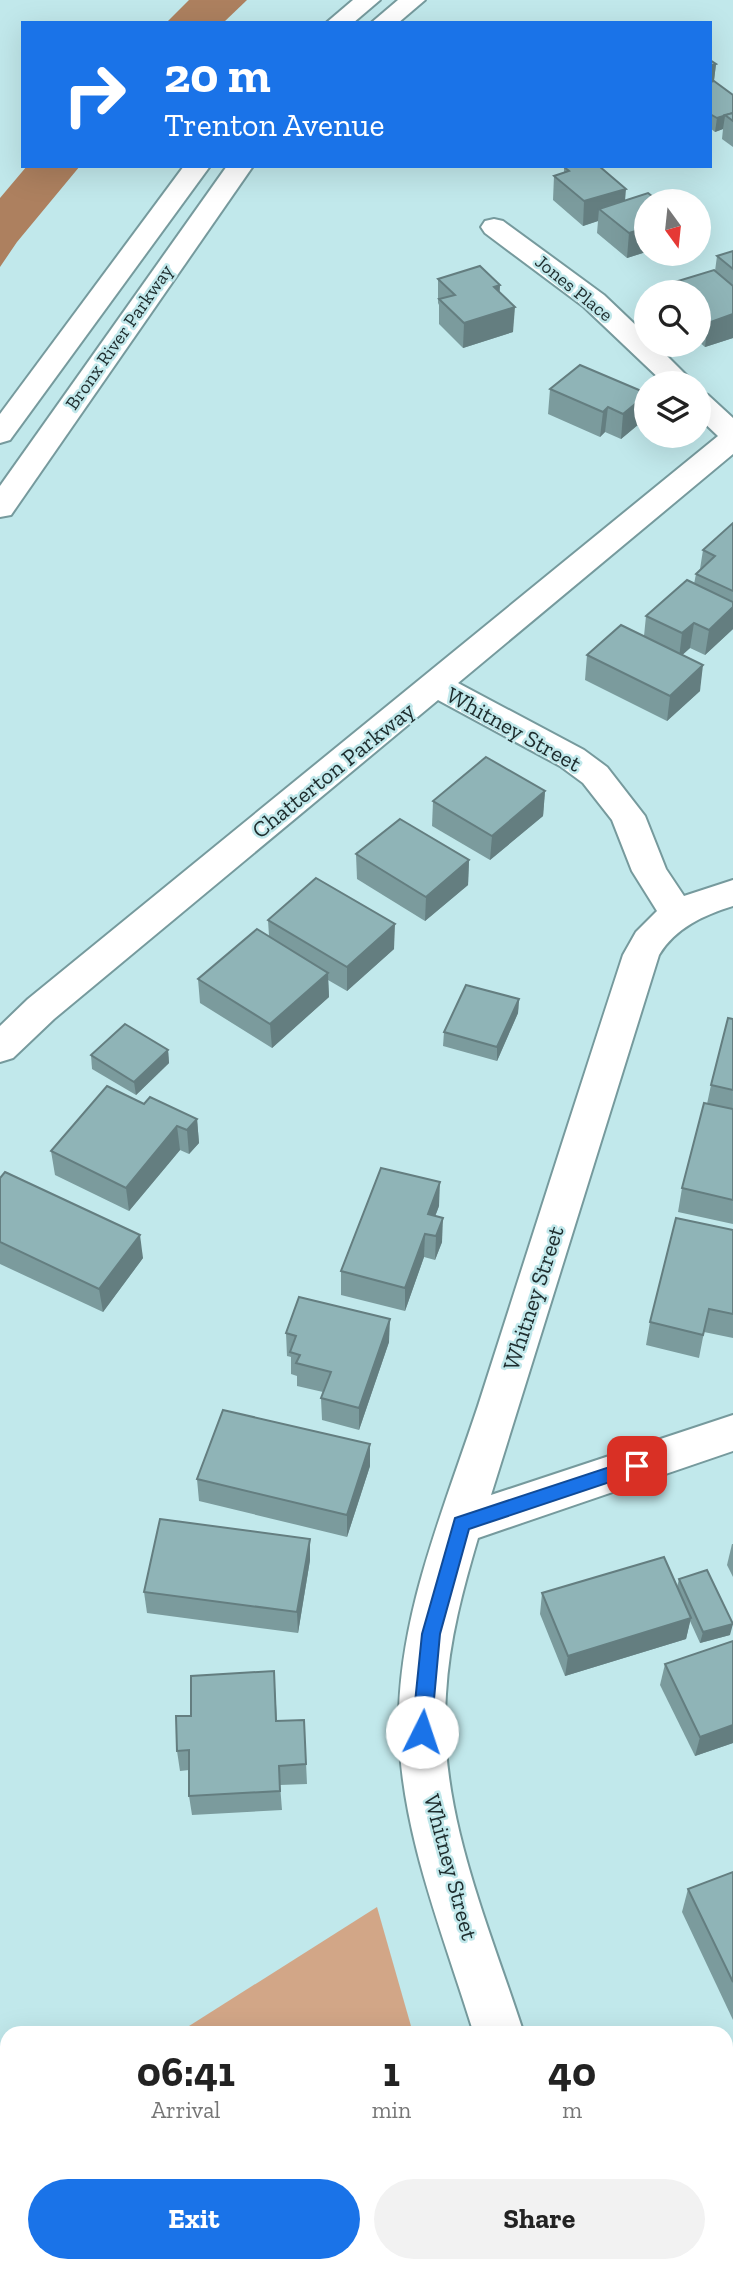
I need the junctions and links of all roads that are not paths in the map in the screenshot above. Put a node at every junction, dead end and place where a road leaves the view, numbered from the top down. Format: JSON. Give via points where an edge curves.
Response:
{"nodes":[{"id":1,"x":368,"y":0,"type":"edge"},
{"id":2,"x":413,"y":0,"type":"edge"},
{"id":3,"x":341,"y":21,"type":"edge"},
{"id":4,"x":386,"y":21,"type":"edge"},
{"id":5,"x":196,"y":168,"type":"edge"},
{"id":6,"x":239,"y":168,"type":"edge"},
{"id":7,"x":494,"y":227,"type":"dead end"},
{"id":8,"x":667,"y":371,"type":"edge"},
{"id":9,"x":711,"y":414,"type":"edge"},
{"id":10,"x":0,"y":434,"type":"edge"},
{"id":11,"x":733,"y":437,"type":"edge"},
{"id":12,"x":0,"y":508,"type":"edge"},
{"id":13,"x":436,"y":685,"type":"junction"},
{"id":14,"x":733,"y":893,"type":"edge"},
{"id":15,"x":677,"y":915,"type":"junction"},
{"id":16,"x":0,"y":1048,"type":"edge"},
{"id":17,"x":733,"y":1433,"type":"edge"},
{"id":18,"x":461,"y":1524,"type":"junction"},
{"id":19,"x":497,"y":2026,"type":"edge"}],
"edges":[{"from":1,"to":3,"type":"main road"},
{"from":2,"to":4,"type":"main road"},
{"from":5,"to":10,"type":"main road","name":"Bronx River Parkway"},
{"from":6,"to":12,"type":"main road","name":"Bronx River Parkway"},
{"from":7,"to":8,"type":"main road","name":"Jones Place","via":[[594,302]]},
{"from":9,"to":11,"type":"main road"},
{"from":11,"to":13,"type":"main road","name":"Chatterton Parkway"},
{"from":13,"to":15,"type":"main road","name":"Whitney Street","via":[[595,775],[628,816],[649,871]]},
{"from":13,"to":16,"type":"main road","name":"Chatterton Parkway"},
{"from":14,"to":15,"type":"main road"},
{"from":15,"to":18,"type":"main road","name":"Whitney Street","via":[[652,933],[641,954]]},
{"from":17,"to":18,"type":"main road"},
{"from":18,"to":19,"type":"main road","name":"Whitney Street","via":[[431,1634],[422,1732],[437,1829]]}]}
